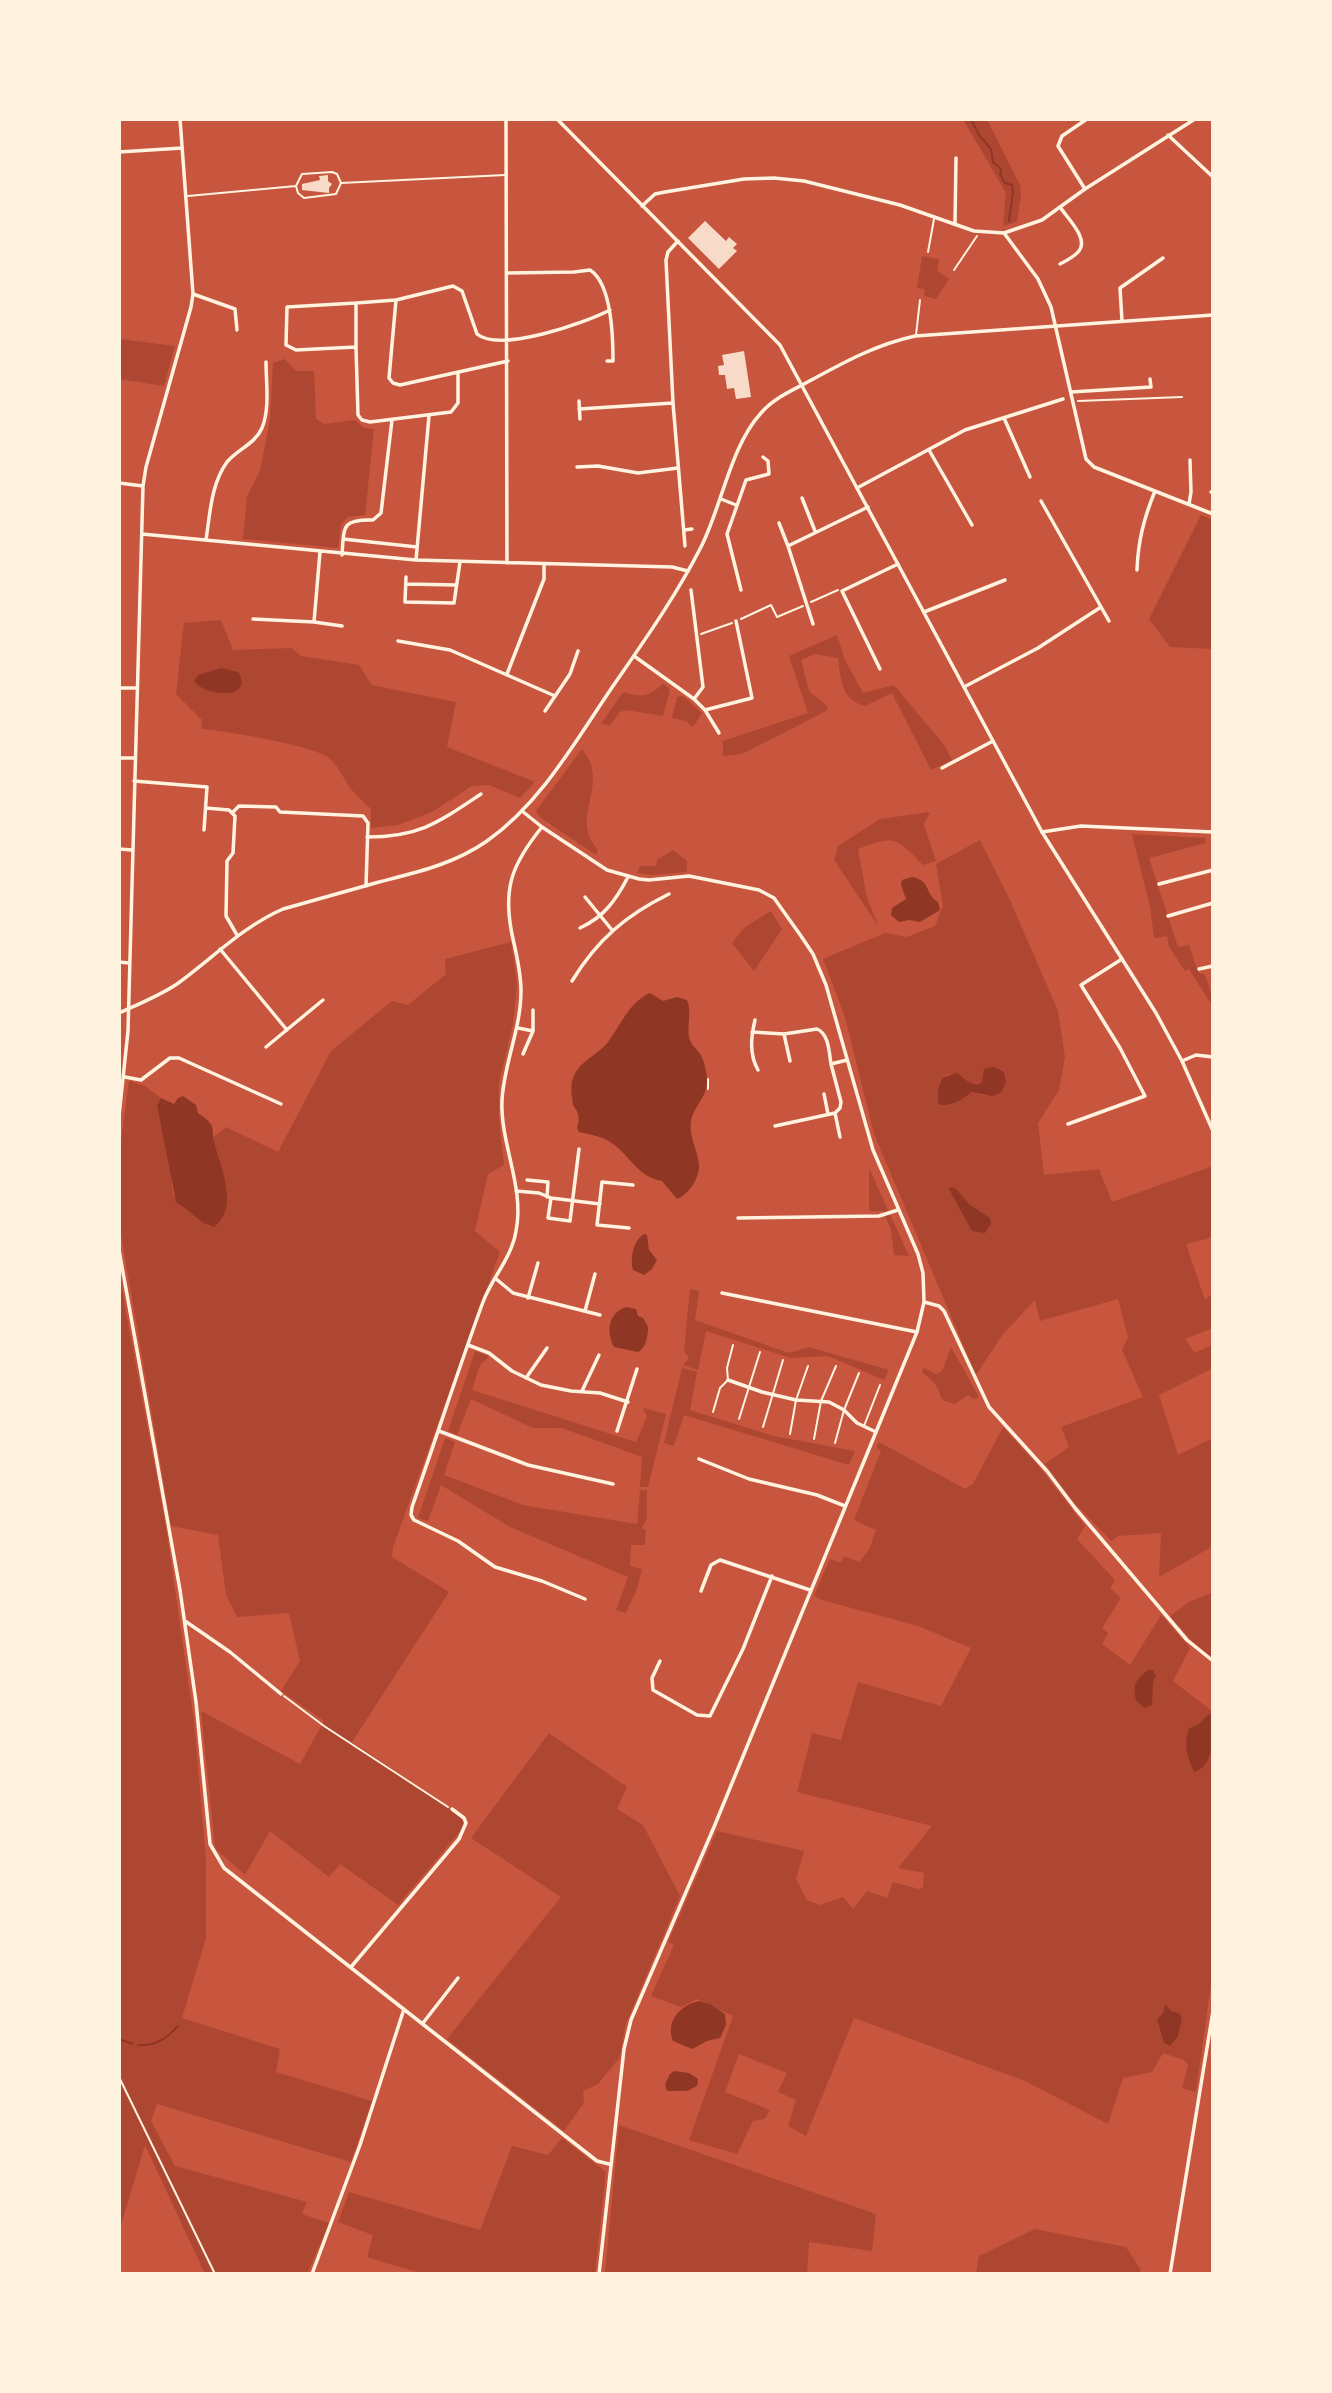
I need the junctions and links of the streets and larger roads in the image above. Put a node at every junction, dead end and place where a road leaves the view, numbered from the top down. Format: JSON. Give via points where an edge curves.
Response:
{"nodes":[{"id":1,"x":180,"y":119,"type":"edge"},
{"id":2,"x":506,"y":119,"type":"edge"},
{"id":3,"x":557,"y":119,"type":"edge"},
{"id":4,"x":1087,"y":119,"type":"edge"},
{"id":5,"x":1195,"y":119,"type":"edge"},
{"id":6,"x":1168,"y":135,"type":"junction"},
{"id":7,"x":182,"y":148,"type":"junction"},
{"id":8,"x":119,"y":152,"type":"edge"},
{"id":9,"x":956,"y":158,"type":"dead end"},
{"id":10,"x":1213,"y":177,"type":"edge"},
{"id":11,"x":1085,"y":189,"type":"junction"},
{"id":12,"x":642,"y":206,"type":"junction"},
{"id":13,"x":1060,"y":207,"type":"junction"},
{"id":14,"x":955,"y":224,"type":"junction"},
{"id":15,"x":1004,"y":233,"type":"junction"},
{"id":16,"x":678,"y":241,"type":"junction"},
{"id":17,"x":1163,"y":258,"type":"dead end"},
{"id":18,"x":1060,"y":264,"type":"dead end"},
{"id":19,"x":506,"y":273,"type":"junction"},
{"id":20,"x":192,"y":294,"type":"junction"},
{"id":21,"x":396,"y":300,"type":"junction"},
{"id":22,"x":356,"y":303,"type":"junction"},
{"id":23,"x":610,"y":310,"type":"junction"},
{"id":24,"x":1213,"y":315,"type":"edge"},
{"id":25,"x":1122,"y":321,"type":"junction"},
{"id":26,"x":1055,"y":326,"type":"junction"},
{"id":27,"x":237,"y":330,"type":"dead end"},
{"id":28,"x":507,"y":339,"type":"junction"},
{"id":29,"x":356,"y":347,"type":"junction"},
{"id":30,"x":508,"y":361,"type":"junction"},
{"id":31,"x":607,"y":361,"type":"dead end"},
{"id":32,"x":266,"y":362,"type":"dead end"},
{"id":33,"x":458,"y":371,"type":"junction"},
{"id":34,"x":1150,"y":379,"type":"dead end"},
{"id":35,"x":802,"y":385,"type":"junction"},
{"id":36,"x":1071,"y":391,"type":"junction"},
{"id":37,"x":1063,"y":399,"type":"dead end"},
{"id":38,"x":579,"y":401,"type":"dead end"},
{"id":39,"x":673,"y":403,"type":"junction"},
{"id":40,"x":579,"y":409,"type":"junction"},
{"id":41,"x":429,"y":416,"type":"junction"},
{"id":42,"x":1004,"y":418,"type":"junction"},
{"id":43,"x":580,"y":419,"type":"dead end"},
{"id":44,"x":392,"y":420,"type":"junction"},
{"id":45,"x":929,"y":450,"type":"junction"},
{"id":46,"x":763,"y":457,"type":"dead end"},
{"id":47,"x":1189,"y":460,"type":"dead end"},
{"id":48,"x":577,"y":467,"type":"dead end"},
{"id":49,"x":677,"y":468,"type":"junction"},
{"id":50,"x":1030,"y":477,"type":"dead end"},
{"id":51,"x":119,"y":482,"type":"edge"},
{"id":52,"x":143,"y":486,"type":"junction"},
{"id":53,"x":857,"y":488,"type":"junction"},
{"id":54,"x":1155,"y":491,"type":"junction"},
{"id":55,"x":802,"y":498,"type":"dead end"},
{"id":56,"x":721,"y":499,"type":"junction"},
{"id":57,"x":1041,"y":501,"type":"dead end"},
{"id":58,"x":736,"y":505,"type":"junction"},
{"id":59,"x":1188,"y":505,"type":"junction"},
{"id":60,"x":868,"y":507,"type":"junction"},
{"id":61,"x":1213,"y":514,"type":"edge"},
{"id":62,"x":779,"y":523,"type":"dead end"},
{"id":63,"x":972,"y":525,"type":"dead end"},
{"id":64,"x":692,"y":529,"type":"dead end"},
{"id":65,"x":684,"y":530,"type":"junction"},
{"id":66,"x":815,"y":531,"type":"junction"},
{"id":67,"x":142,"y":534,"type":"junction"},
{"id":68,"x":343,"y":539,"type":"junction"},
{"id":69,"x":206,"y":540,"type":"junction"},
{"id":70,"x":685,"y":546,"type":"dead end"},
{"id":71,"x":788,"y":546,"type":"junction"},
{"id":72,"x":417,"y":548,"type":"junction"},
{"id":73,"x":320,"y":552,"type":"junction"},
{"id":74,"x":342,"y":555,"type":"junction"},
{"id":75,"x":416,"y":560,"type":"junction"},
{"id":76,"x":460,"y":562,"type":"junction"},
{"id":77,"x":507,"y":563,"type":"junction"},
{"id":78,"x":544,"y":564,"type":"junction"},
{"id":79,"x":898,"y":564,"type":"junction"},
{"id":80,"x":1137,"y":570,"type":"dead end"},
{"id":81,"x":688,"y":571,"type":"junction"},
{"id":82,"x":406,"y":577,"type":"dead end"},
{"id":83,"x":1005,"y":580,"type":"dead end"},
{"id":84,"x":406,"y":584,"type":"junction"},
{"id":85,"x":457,"y":585,"type":"junction"},
{"id":86,"x":691,"y":590,"type":"dead end"},
{"id":87,"x":741,"y":590,"type":"dead end"},
{"id":88,"x":1101,"y":607,"type":"junction"},
{"id":89,"x":924,"y":612,"type":"junction"},
{"id":90,"x":253,"y":619,"type":"dead end"},
{"id":91,"x":736,"y":621,"type":"road end"},
{"id":92,"x":1109,"y":621,"type":"dead end"},
{"id":93,"x":314,"y":622,"type":"junction"},
{"id":94,"x":813,"y":624,"type":"dead end"},
{"id":95,"x":342,"y":626,"type":"dead end"},
{"id":96,"x":398,"y":640,"type":"dead end"},
{"id":97,"x":578,"y":651,"type":"dead end"},
{"id":98,"x":634,"y":656,"type":"junction"},
{"id":99,"x":880,"y":669,"type":"dead end"},
{"id":100,"x":507,"y":674,"type":"junction"},
{"id":101,"x":964,"y":687,"type":"junction"},
{"id":102,"x":119,"y":688,"type":"edge"},
{"id":103,"x":137,"y":688,"type":"junction"},
{"id":104,"x":555,"y":696,"type":"junction"},
{"id":105,"x":694,"y":699,"type":"junction"},
{"id":106,"x":705,"y":710,"type":"junction"},
{"id":107,"x":545,"y":711,"type":"dead end"},
{"id":108,"x":719,"y":733,"type":"dead end"},
{"id":109,"x":993,"y":741,"type":"junction"},
{"id":110,"x":119,"y":758,"type":"edge"},
{"id":111,"x":135,"y":758,"type":"junction"},
{"id":112,"x":943,"y":768,"type":"dead end"},
{"id":113,"x":134,"y":781,"type":"junction"},
{"id":114,"x":481,"y":794,"type":"dead end"},
{"id":115,"x":206,"y":808,"type":"junction"},
{"id":116,"x":522,"y":811,"type":"junction"},
{"id":117,"x":232,"y":813,"type":"junction"},
{"id":118,"x":542,"y":827,"type":"junction"},
{"id":119,"x":204,"y":830,"type":"dead end"},
{"id":120,"x":1042,"y":832,"type":"junction"},
{"id":121,"x":1213,"y":832,"type":"edge"},
{"id":122,"x":368,"y":837,"type":"junction"},
{"id":123,"x":119,"y":849,"type":"edge"},
{"id":124,"x":132,"y":850,"type":"junction"},
{"id":125,"x":1213,"y":870,"type":"edge"},
{"id":126,"x":628,"y":877,"type":"junction"},
{"id":127,"x":1159,"y":884,"type":"dead end"},
{"id":128,"x":366,"y":886,"type":"junction"},
{"id":129,"x":669,"y":894,"type":"dead end"},
{"id":130,"x":585,"y":897,"type":"dead end"},
{"id":131,"x":1213,"y":904,"type":"edge"},
{"id":132,"x":601,"y":916,"type":"junction"},
{"id":133,"x":1168,"y":916,"type":"dead end"},
{"id":134,"x":580,"y":928,"type":"dead end"},
{"id":135,"x":612,"y":930,"type":"junction"},
{"id":136,"x":237,"y":934,"type":"junction"},
{"id":137,"x":220,"y":949,"type":"junction"},
{"id":138,"x":1122,"y":959,"type":"junction"},
{"id":139,"x":119,"y":962,"type":"edge"},
{"id":140,"x":129,"y":962,"type":"junction"},
{"id":141,"x":1213,"y":965,"type":"edge"},
{"id":142,"x":1199,"y":969,"type":"dead end"},
{"id":143,"x":572,"y":981,"type":"dead end"},
{"id":144,"x":323,"y":1000,"type":"dead end"},
{"id":145,"x":128,"y":1008,"type":"junction"},
{"id":146,"x":533,"y":1010,"type":"dead end"},
{"id":147,"x":119,"y":1013,"type":"edge"},
{"id":148,"x":755,"y":1020,"type":"dead end"},
{"id":149,"x":517,"y":1028,"type":"junction"},
{"id":150,"x":287,"y":1030,"type":"junction"},
{"id":151,"x":533,"y":1031,"type":"junction"},
{"id":152,"x":752,"y":1032,"type":"junction"},
{"id":153,"x":784,"y":1034,"type":"junction"},
{"id":154,"x":266,"y":1047,"type":"dead end"},
{"id":155,"x":523,"y":1054,"type":"dead end"},
{"id":156,"x":1213,"y":1057,"type":"edge"},
{"id":157,"x":847,"y":1060,"type":"junction"},
{"id":158,"x":790,"y":1061,"type":"dead end"},
{"id":159,"x":1182,"y":1061,"type":"junction"},
{"id":160,"x":831,"y":1064,"type":"junction"},
{"id":161,"x":758,"y":1070,"type":"dead end"},
{"id":162,"x":125,"y":1077,"type":"junction"},
{"id":163,"x":824,"y":1094,"type":"dead end"},
{"id":164,"x":281,"y":1104,"type":"dead end"},
{"id":165,"x":835,"y":1113,"type":"junction"},
{"id":166,"x":828,"y":1114,"type":"junction"},
{"id":167,"x":119,"y":1116,"type":"edge"},
{"id":168,"x":1068,"y":1124,"type":"dead end"},
{"id":169,"x":775,"y":1126,"type":"dead end"},
{"id":170,"x":1213,"y":1131,"type":"edge"},
{"id":171,"x":840,"y":1137,"type":"dead end"},
{"id":172,"x":579,"y":1149,"type":"dead end"},
{"id":173,"x":527,"y":1180,"type":"dead end"},
{"id":174,"x":633,"y":1185,"type":"dead end"},
{"id":175,"x":516,"y":1191,"type":"junction"},
{"id":176,"x":549,"y":1198,"type":"junction"},
{"id":177,"x":573,"y":1201,"type":"junction"},
{"id":178,"x":600,"y":1204,"type":"junction"},
{"id":179,"x":898,"y":1210,"type":"junction"},
{"id":180,"x":738,"y":1218,"type":"dead end"},
{"id":181,"x":629,"y":1228,"type":"dead end"},
{"id":182,"x":119,"y":1250,"type":"edge"},
{"id":183,"x":538,"y":1263,"type":"dead end"},
{"id":184,"x":595,"y":1274,"type":"dead end"},
{"id":185,"x":495,"y":1278,"type":"junction"},
{"id":186,"x":722,"y":1293,"type":"dead end"},
{"id":187,"x":528,"y":1297,"type":"junction"},
{"id":188,"x":924,"y":1302,"type":"junction"},
{"id":189,"x":585,"y":1311,"type":"junction"},
{"id":190,"x":600,"y":1315,"type":"dead end"},
{"id":191,"x":917,"y":1332,"type":"junction"},
{"id":192,"x":468,"y":1345,"type":"junction"},
{"id":193,"x":547,"y":1348,"type":"dead end"},
{"id":194,"x":599,"y":1355,"type":"dead end"},
{"id":195,"x":637,"y":1369,"type":"dead end"},
{"id":196,"x":526,"y":1378,"type":"junction"},
{"id":197,"x":728,"y":1380,"type":"road end"},
{"id":198,"x":582,"y":1391,"type":"junction"},
{"id":199,"x":628,"y":1402,"type":"junction"},
{"id":200,"x":439,"y":1431,"type":"junction"},
{"id":201,"x":617,"y":1431,"type":"dead end"},
{"id":202,"x":876,"y":1432,"type":"junction"},
{"id":203,"x":699,"y":1459,"type":"dead end"},
{"id":204,"x":613,"y":1484,"type":"dead end"},
{"id":205,"x":845,"y":1506,"type":"junction"},
{"id":206,"x":772,"y":1576,"type":"junction"},
{"id":207,"x":810,"y":1590,"type":"junction"},
{"id":208,"x":701,"y":1591,"type":"dead end"},
{"id":209,"x":585,"y":1599,"type":"dead end"},
{"id":210,"x":185,"y":1621,"type":"junction"},
{"id":211,"x":660,"y":1661,"type":"dead end"},
{"id":212,"x":1213,"y":1661,"type":"edge"},
{"id":213,"x":281,"y":1694,"type":"road end"},
{"id":214,"x":452,"y":1809,"type":"road end"},
{"id":215,"x":351,"y":1967,"type":"junction"},
{"id":216,"x":457,"y":1978,"type":"dead end"},
{"id":217,"x":404,"y":2010,"type":"junction"},
{"id":218,"x":1213,"y":2011,"type":"edge"},
{"id":219,"x":423,"y":2024,"type":"junction"},
{"id":220,"x":609,"y":2164,"type":"junction"},
{"id":221,"x":312,"y":2274,"type":"edge"},
{"id":222,"x":598,"y":2274,"type":"edge"},
{"id":223,"x":1170,"y":2274,"type":"edge"}],
"edges":[{"from":1,"to":7,"type":"street"},
{"from":2,"to":19,"type":"street"},
{"from":3,"to":12,"type":"street"},
{"from":4,"to":11,"type":"street","via":[[1062,136],[1058,146]]},
{"from":5,"to":6,"type":"street"},
{"from":6,"to":10,"type":"street"},
{"from":6,"to":11,"type":"street"},
{"from":7,"to":8,"type":"street"},
{"from":7,"to":20,"type":"street"},
{"from":9,"to":14,"type":"street"},
{"from":11,"to":13,"type":"street"},
{"from":12,"to":14,"type":"street","via":[[655,194],[774,178],[900,205]]},
{"from":12,"to":16,"type":"street"},
{"from":13,"to":15,"type":"street","via":[[1042,220]]},
{"from":13,"to":18,"type":"street","via":[[1082,244]]},
{"from":14,"to":15,"type":"street"},
{"from":15,"to":26,"type":"street","via":[[1042,286]]},
{"from":16,"to":35,"type":"street","via":[[772,334]]},
{"from":16,"to":39,"type":"street","via":[[666,260]]},
{"from":17,"to":25,"type":"street","via":[[1120,288]]},
{"from":19,"to":23,"type":"street","via":[[590,270],[597,274]]},
{"from":19,"to":28,"type":"street"},
{"from":20,"to":27,"type":"street","via":[[235,309]]},
{"from":20,"to":52,"type":"street"},
{"from":21,"to":22,"type":"street"},
{"from":21,"to":28,"type":"street","via":[[458,287],[477,334]]},
{"from":21,"to":33,"type":"street","via":[[389,378],[393,383]]},
{"from":22,"to":29,"type":"street"},
{"from":22,"to":29,"type":"street","via":[[286,307],[286,345],[296,350]]},
{"from":23,"to":28,"type":"street","via":[[523,339]]},
{"from":23,"to":31,"type":"street","via":[[613,361]]},
{"from":24,"to":25,"type":"street"},
{"from":25,"to":26,"type":"street"},
{"from":26,"to":35,"type":"street","via":[[887,342]]},
{"from":26,"to":36,"type":"street"},
{"from":28,"to":30,"type":"street"},
{"from":29,"to":44,"type":"street","via":[[358,415],[370,422]]},
{"from":30,"to":33,"type":"street"},
{"from":30,"to":77,"type":"street"},
{"from":32,"to":69,"type":"street","via":[[262,429],[228,460],[219,475]]},
{"from":33,"to":41,"type":"street","via":[[456,408]]},
{"from":34,"to":36,"type":"street","via":[[1151,387]]},
{"from":35,"to":53,"type":"street"},
{"from":35,"to":56,"type":"street","via":[[778,397],[754,420]]},
{"from":36,"to":54,"type":"street","via":[[1086,459],[1094,467]]},
{"from":37,"to":42,"type":"street"},
{"from":38,"to":40,"type":"street"},
{"from":39,"to":40,"type":"street"},
{"from":39,"to":49,"type":"street"},
{"from":40,"to":43,"type":"street"},
{"from":41,"to":44,"type":"street"},
{"from":41,"to":72,"type":"street"},
{"from":42,"to":45,"type":"street","via":[[965,430]]},
{"from":42,"to":50,"type":"street"},
{"from":44,"to":68,"type":"street","via":[[381,513],[373,520],[349,522]]},
{"from":45,"to":53,"type":"street"},
{"from":45,"to":63,"type":"street"},
{"from":46,"to":58,"type":"street","via":[[769,474],[746,480]]},
{"from":47,"to":59,"type":"street"},
{"from":48,"to":49,"type":"street","via":[[638,473]]},
{"from":49,"to":65,"type":"street"},
{"from":51,"to":52,"type":"street"},
{"from":52,"to":67,"type":"street"},
{"from":53,"to":60,"type":"street"},
{"from":54,"to":59,"type":"street"},
{"from":54,"to":80,"type":"street","via":[[1138,542]]},
{"from":55,"to":66,"type":"street"},
{"from":56,"to":58,"type":"street"},
{"from":56,"to":81,"type":"street"},
{"from":57,"to":88,"type":"street"},
{"from":58,"to":87,"type":"street","via":[[727,534]]},
{"from":59,"to":61,"type":"street"},
{"from":60,"to":66,"type":"street"},
{"from":60,"to":79,"type":"street"},
{"from":62,"to":71,"type":"street"},
{"from":64,"to":65,"type":"street"},
{"from":65,"to":70,"type":"street"},
{"from":66,"to":71,"type":"street"},
{"from":67,"to":69,"type":"street"},
{"from":67,"to":103,"type":"street"},
{"from":68,"to":72,"type":"street"},
{"from":68,"to":74,"type":"street"},
{"from":69,"to":73,"type":"street"},
{"from":71,"to":94,"type":"street"},
{"from":72,"to":75,"type":"street"},
{"from":73,"to":74,"type":"street"},
{"from":73,"to":93,"type":"street"},
{"from":74,"to":75,"type":"street"},
{"from":75,"to":76,"type":"street"},
{"from":76,"to":77,"type":"street"},
{"from":76,"to":85,"type":"street"},
{"from":77,"to":78,"type":"street"},
{"from":78,"to":81,"type":"street"},
{"from":78,"to":100,"type":"street","via":[[544,579]]},
{"from":79,"to":89,"type":"street"},
{"from":79,"to":99,"type":"street","via":[[842,591]]},
{"from":81,"to":98,"type":"street"},
{"from":82,"to":84,"type":"street"},
{"from":83,"to":89,"type":"street"},
{"from":84,"to":85,"type":"street"},
{"from":84,"to":85,"type":"street","via":[[405,602],[429,603],[454,603]]},
{"from":86,"to":105,"type":"street","via":[[703,687]]},
{"from":88,"to":92,"type":"street"},
{"from":88,"to":101,"type":"street","via":[[1038,648]]},
{"from":89,"to":101,"type":"street"},
{"from":90,"to":93,"type":"street"},
{"from":91,"to":106,"type":"street","via":[[752,698]]},
{"from":93,"to":95,"type":"street"},
{"from":96,"to":100,"type":"street","via":[[450,650]]},
{"from":97,"to":104,"type":"street"},
{"from":98,"to":105,"type":"street"},
{"from":98,"to":116,"type":"street"},
{"from":100,"to":104,"type":"street"},
{"from":101,"to":109,"type":"street"},
{"from":102,"to":103,"type":"street"},
{"from":103,"to":111,"type":"street"},
{"from":104,"to":107,"type":"street"},
{"from":105,"to":106,"type":"street"},
{"from":106,"to":108,"type":"street"},
{"from":109,"to":112,"type":"street"},
{"from":109,"to":120,"type":"street"},
{"from":110,"to":111,"type":"street"},
{"from":111,"to":113,"type":"street"},
{"from":113,"to":115,"type":"street","via":[[206,787]]},
{"from":113,"to":124,"type":"street"},
{"from":114,"to":122,"type":"street","via":[[432,826],[402,835]]},
{"from":115,"to":117,"type":"street"},
{"from":115,"to":119,"type":"street"},
{"from":116,"to":118,"type":"street"},
{"from":116,"to":128,"type":"street","via":[[458,859]]},
{"from":117,"to":122,"type":"street","via":[[239,806],[262,806],[280,812],[363,816]]},
{"from":117,"to":136,"type":"street","via":[[226,916]]},
{"from":118,"to":126,"type":"street","via":[[607,870]]},
{"from":118,"to":149,"type":"street","via":[[515,866],[509,884],[509,914],[522,991]]},
{"from":120,"to":121,"type":"street","via":[[1081,826]]},
{"from":120,"to":138,"type":"street"},
{"from":122,"to":128,"type":"street"},
{"from":123,"to":124,"type":"street"},
{"from":124,"to":140,"type":"street"},
{"from":125,"to":127,"type":"street"},
{"from":126,"to":132,"type":"street"},
{"from":126,"to":157,"type":"street","via":[[689,876],[759,890],[774,898],[813,954]]},
{"from":128,"to":136,"type":"street","via":[[283,909]]},
{"from":129,"to":135,"type":"street"},
{"from":130,"to":132,"type":"street"},
{"from":131,"to":133,"type":"street"},
{"from":132,"to":134,"type":"street"},
{"from":132,"to":135,"type":"street"},
{"from":135,"to":143,"type":"street"},
{"from":136,"to":137,"type":"street"},
{"from":137,"to":145,"type":"street","via":[[171,988]]},
{"from":137,"to":150,"type":"street"},
{"from":138,"to":159,"type":"street"},
{"from":138,"to":168,"type":"street","via":[[1081,985],[1145,1096]]},
{"from":139,"to":140,"type":"street"},
{"from":140,"to":145,"type":"street"},
{"from":141,"to":142,"type":"street"},
{"from":144,"to":150,"type":"street"},
{"from":145,"to":147,"type":"street"},
{"from":145,"to":162,"type":"street"},
{"from":146,"to":151,"type":"street"},
{"from":148,"to":152,"type":"street"},
{"from":149,"to":151,"type":"street"},
{"from":149,"to":175,"type":"street","via":[[502,1101]]},
{"from":150,"to":154,"type":"street"},
{"from":151,"to":155,"type":"street"},
{"from":152,"to":153,"type":"street"},
{"from":152,"to":161,"type":"street"},
{"from":153,"to":158,"type":"street"},
{"from":153,"to":160,"type":"street","via":[[821,1030]]},
{"from":156,"to":159,"type":"street","via":[[1196,1055]]},
{"from":157,"to":160,"type":"street"},
{"from":157,"to":179,"type":"street","via":[[873,1150]]},
{"from":159,"to":170,"type":"street"},
{"from":160,"to":165,"type":"street","via":[[841,1102]]},
{"from":162,"to":164,"type":"street","via":[[141,1080],[170,1058],[179,1058]]},
{"from":162,"to":167,"type":"street"},
{"from":163,"to":166,"type":"street"},
{"from":165,"to":166,"type":"street"},
{"from":165,"to":171,"type":"street"},
{"from":166,"to":169,"type":"street"},
{"from":172,"to":177,"type":"street"},
{"from":173,"to":176,"type":"street","via":[[548,1182]]},
{"from":174,"to":178,"type":"street","via":[[602,1182]]},
{"from":175,"to":176,"type":"street"},
{"from":175,"to":185,"type":"street","via":[[517,1230]]},
{"from":176,"to":177,"type":"street"},
{"from":176,"to":177,"type":"street","via":[[548,1218],[559,1220],[570,1221]]},
{"from":177,"to":178,"type":"street"},
{"from":178,"to":181,"type":"street","via":[[597,1225]]},
{"from":179,"to":180,"type":"street","via":[[879,1216]]},
{"from":179,"to":188,"type":"street","via":[[918,1254]]},
{"from":182,"to":210,"type":"street"},
{"from":183,"to":187,"type":"street"},
{"from":184,"to":189,"type":"street"},
{"from":185,"to":187,"type":"street","via":[[513,1293]]},
{"from":185,"to":192,"type":"street"},
{"from":186,"to":191,"type":"street"},
{"from":187,"to":189,"type":"street"},
{"from":188,"to":191,"type":"street"},
{"from":188,"to":212,"type":"street","via":[[944,1311],[989,1407],[1187,1640]]},
{"from":189,"to":190,"type":"street"},
{"from":191,"to":202,"type":"street"},
{"from":192,"to":196,"type":"street"},
{"from":192,"to":200,"type":"street"},
{"from":193,"to":196,"type":"street"},
{"from":194,"to":198,"type":"street"},
{"from":195,"to":199,"type":"street"},
{"from":196,"to":198,"type":"street"},
{"from":197,"to":202,"type":"street","via":[[796,1400],[834,1404]]},
{"from":198,"to":199,"type":"street"},
{"from":199,"to":201,"type":"street"},
{"from":200,"to":204,"type":"street","via":[[528,1465]]},
{"from":200,"to":209,"type":"street","via":[[412,1507],[414,1520],[458,1541],[495,1567]]},
{"from":202,"to":205,"type":"street"},
{"from":203,"to":205,"type":"street","via":[[749,1479]]},
{"from":205,"to":207,"type":"street"},
{"from":206,"to":207,"type":"street"},
{"from":206,"to":208,"type":"street","via":[[720,1560],[711,1565]]},
{"from":206,"to":211,"type":"street","via":[[709,1716],[697,1715],[653,1690],[652,1678]]},
{"from":207,"to":220,"type":"street","via":[[629,2027]]},
{"from":210,"to":213,"type":"street"},
{"from":210,"to":215,"type":"street","via":[[215,1856],[224,1868]]},
{"from":214,"to":215,"type":"street","via":[[466,1823],[459,1839]]},
{"from":215,"to":217,"type":"street"},
{"from":216,"to":219,"type":"street"},
{"from":217,"to":219,"type":"street"},
{"from":217,"to":221,"type":"street"},
{"from":218,"to":223,"type":"street"},
{"from":219,"to":220,"type":"street","via":[[597,2161]]},
{"from":220,"to":222,"type":"street"}]}
